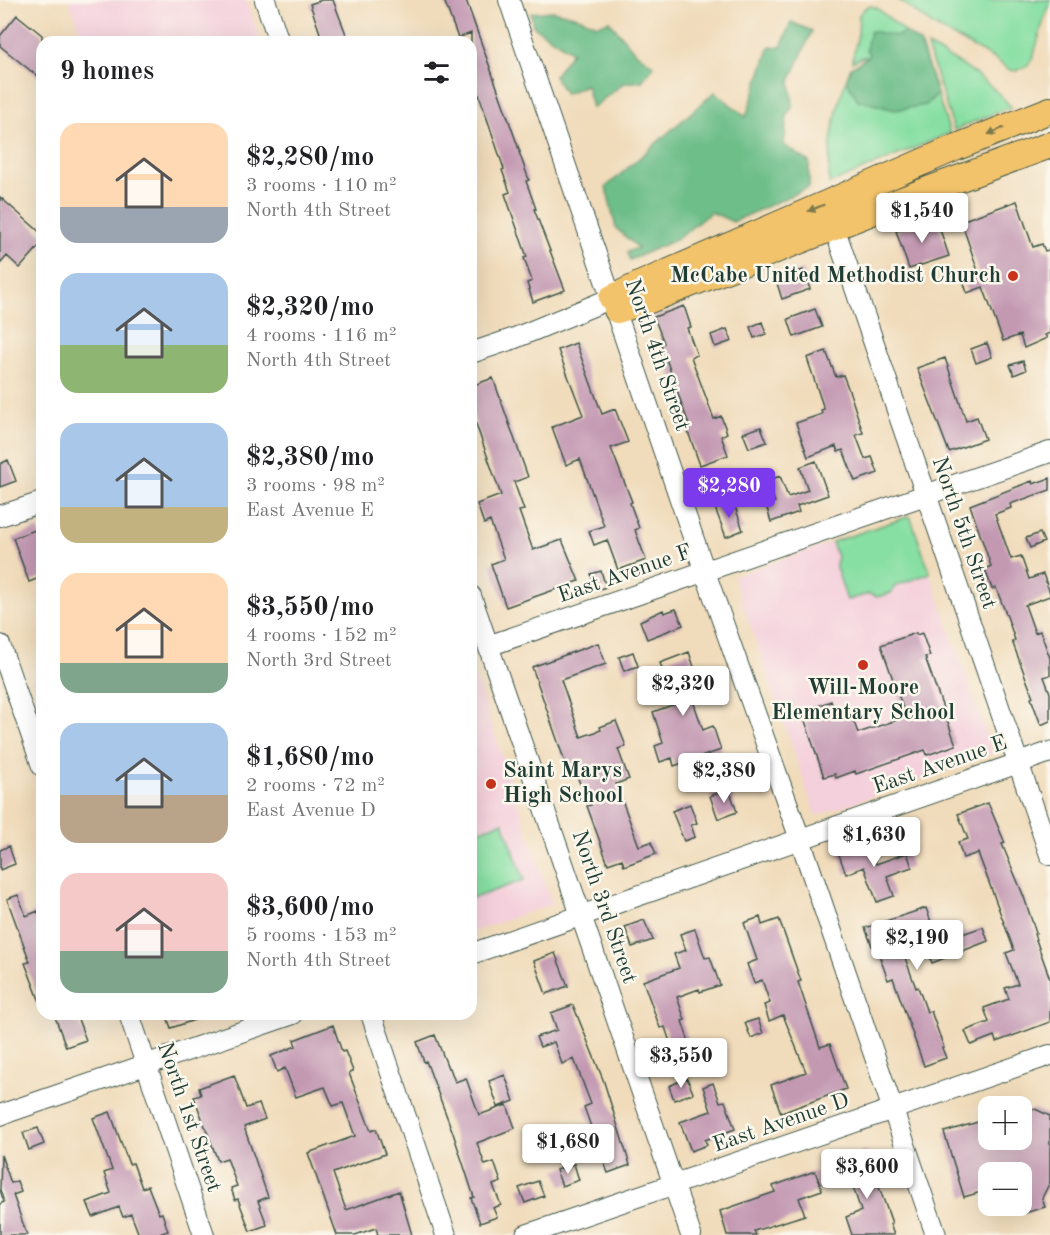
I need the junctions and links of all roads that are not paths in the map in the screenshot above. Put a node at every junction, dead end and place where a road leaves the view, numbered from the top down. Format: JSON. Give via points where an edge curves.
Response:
{"nodes":[{"id":1,"x":265,"y":0,"type":"edge"},
{"id":2,"x":509,"y":0,"type":"edge"},
{"id":3,"x":277,"y":36,"type":"edge"},
{"id":4,"x":1050,"y":110,"type":"edge"},
{"id":5,"x":1049,"y":148,"type":"edge"},
{"id":6,"x":834,"y":227,"type":"junction"},
{"id":7,"x":615,"y":304,"type":"junction"},
{"id":8,"x":477,"y":351,"type":"edge"},
{"id":9,"x":1050,"y":452,"type":"edge"},
{"id":10,"x":926,"y":495,"type":"junction"},
{"id":11,"x":36,"y":504,"type":"edge"},
{"id":12,"x":0,"y":516,"type":"edge"},
{"id":13,"x":705,"y":572,"type":"junction"},
{"id":14,"x":477,"y":614,"type":"edge"},
{"id":15,"x":0,"y":645,"type":"edge"},
{"id":16,"x":488,"y":646,"type":"junction"},
{"id":17,"x":36,"y":749,"type":"edge"},
{"id":18,"x":1050,"y":752,"type":"edge"},
{"id":19,"x":1018,"y":763,"type":"junction"},
{"id":20,"x":800,"y":839,"type":"junction"},
{"id":21,"x":1050,"y":855,"type":"edge"},
{"id":22,"x":581,"y":915,"type":"junction"},
{"id":23,"x":477,"y":952,"type":"edge"},
{"id":24,"x":131,"y":1020,"type":"edge"},
{"id":25,"x":275,"y":1020,"type":"edge"},
{"id":26,"x":373,"y":1020,"type":"edge"},
{"id":27,"x":1050,"y":1055,"type":"edge"},
{"id":28,"x":146,"y":1064,"type":"junction"},
{"id":29,"x":893,"y":1110,"type":"junction"},
{"id":30,"x":0,"y":1115,"type":"edge"},
{"id":31,"x":674,"y":1185,"type":"junction"},
{"id":32,"x":204,"y":1235,"type":"edge"},
{"id":33,"x":446,"y":1235,"type":"edge"},
{"id":34,"x":526,"y":1235,"type":"edge"},
{"id":35,"x":692,"y":1235,"type":"edge"},
{"id":36,"x":936,"y":1235,"type":"edge"}],
"edges":[{"from":1,"to":3,"type":"street"},
{"from":2,"to":7,"type":"street","name":"North 4th Street"},
{"from":4,"to":7,"type":"main road","one_way":true,"via":[[639,285]]},
{"from":5,"to":6,"type":"main road"},
{"from":6,"to":7,"type":"main road","via":[[647,302]]},
{"from":6,"to":10,"type":"street","name":"North 5th Street"},
{"from":7,"to":8,"type":"street"},
{"from":7,"to":13,"type":"street","name":"North 4th Street"},
{"from":9,"to":10,"type":"street","name":"East Avenue F"},
{"from":10,"to":13,"type":"street","name":"East Avenue F"},
{"from":10,"to":19,"type":"street","name":"North 5th Street"},
{"from":11,"to":12,"type":"street"},
{"from":13,"to":16,"type":"street","name":"East Avenue F"},
{"from":13,"to":20,"type":"street","name":"North 4th Street"},
{"from":14,"to":16,"type":"street","name":"North 3rd Street"},
{"from":15,"to":17,"type":"street"},
{"from":16,"to":22,"type":"street","name":"North 3rd Street"},
{"from":18,"to":19,"type":"street","name":"East Avenue E"},
{"from":19,"to":20,"type":"street","name":"East Avenue E"},
{"from":19,"to":21,"type":"street","name":"North 5th Street"},
{"from":20,"to":22,"type":"street","name":"East Avenue E"},
{"from":20,"to":29,"type":"street","name":"North 4th Street"},
{"from":22,"to":23,"type":"street","name":"East Avenue E"},
{"from":22,"to":31,"type":"street","name":"North 3rd Street"},
{"from":24,"to":28,"type":"street","name":"North 1st Street"},
{"from":25,"to":28,"type":"street"},
{"from":26,"to":33,"type":"street"},
{"from":27,"to":29,"type":"street","name":"East Avenue D"},
{"from":28,"to":30,"type":"street"},
{"from":28,"to":32,"type":"street","name":"North 1st Street"},
{"from":29,"to":31,"type":"street","name":"East Avenue D"},
{"from":29,"to":36,"type":"street","name":"North 4th Street"},
{"from":31,"to":34,"type":"street","name":"East Avenue D"},
{"from":31,"to":35,"type":"street","name":"North 3rd Street"}]}
